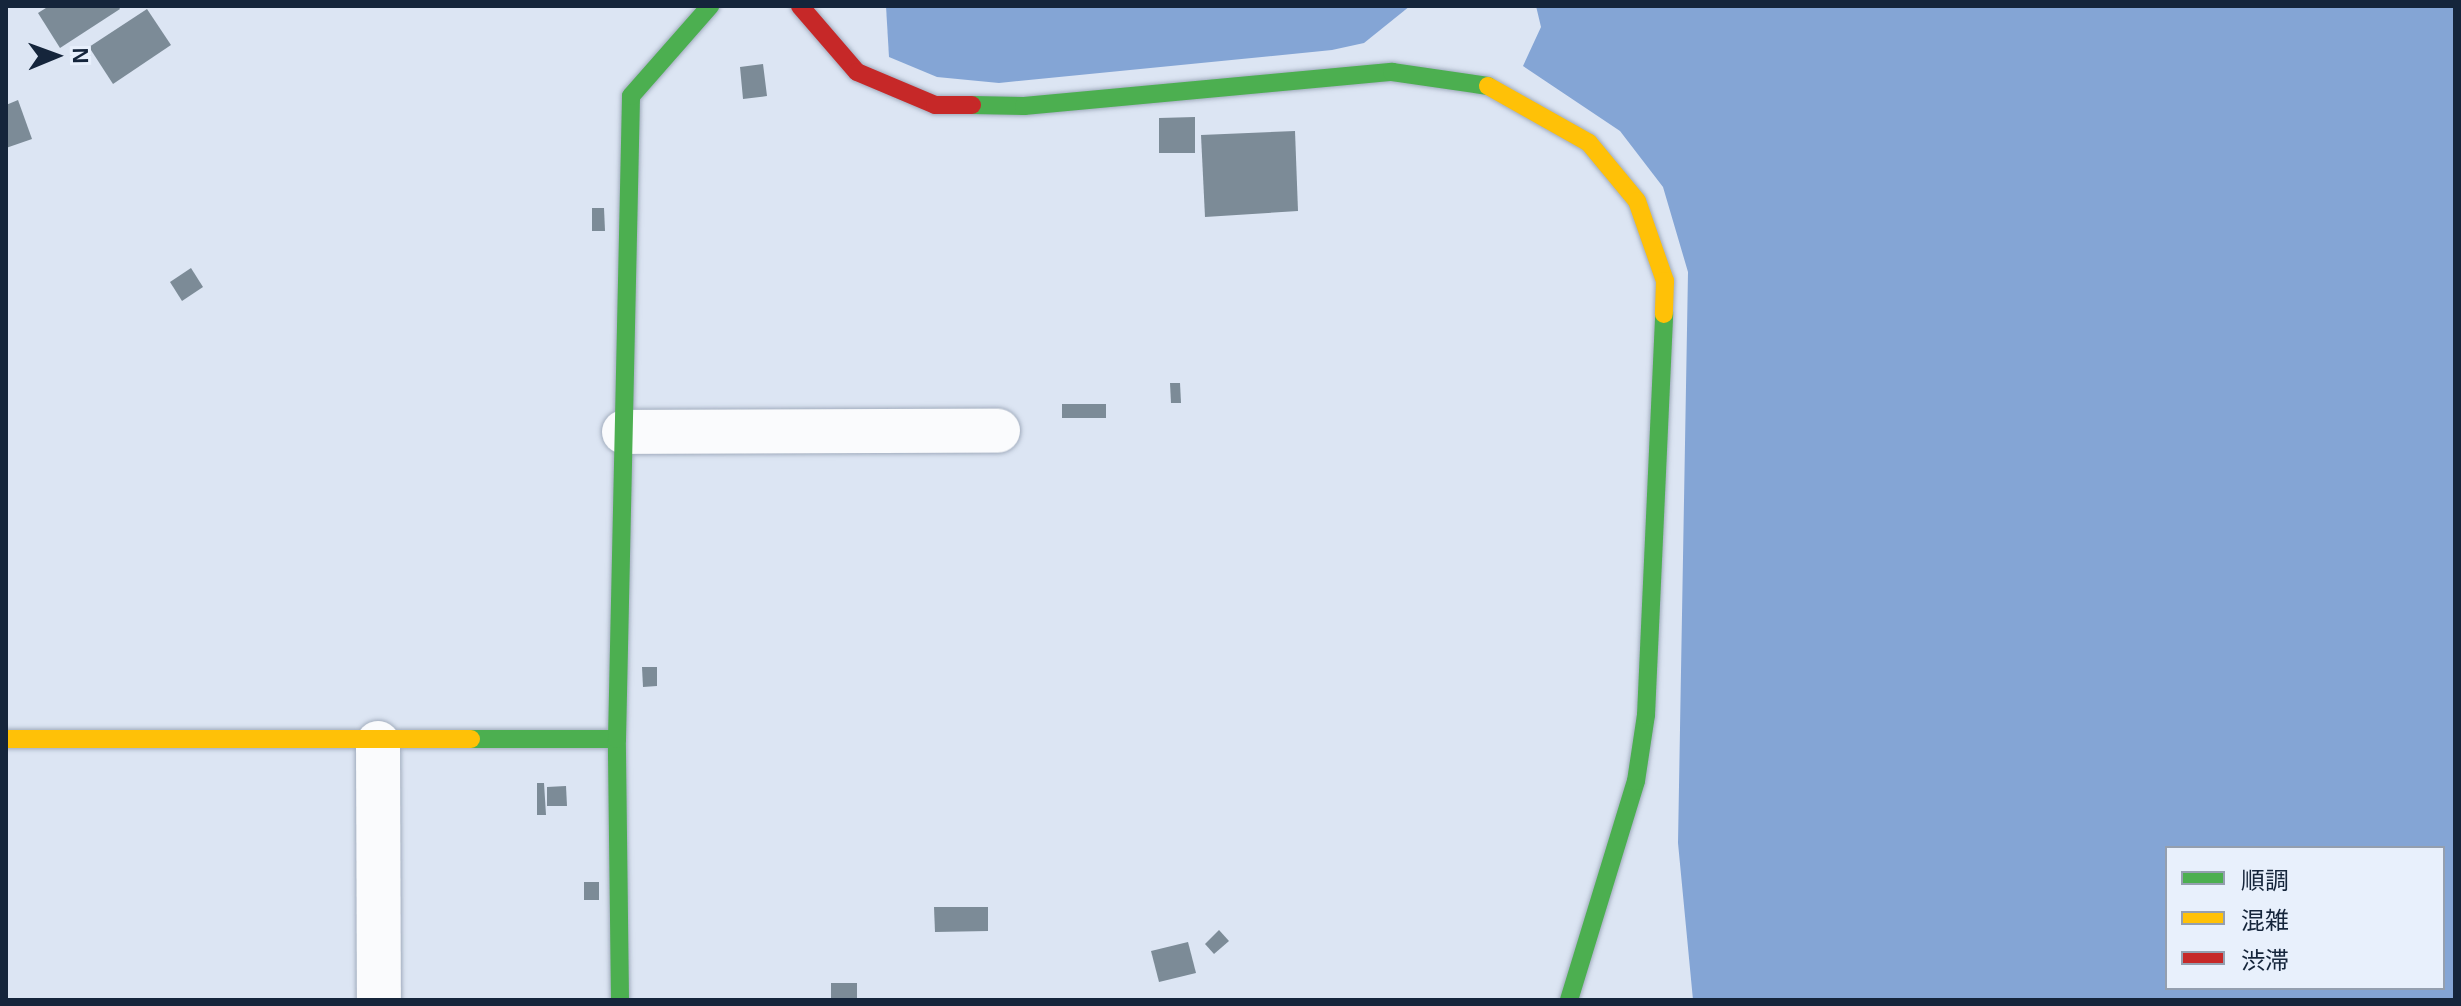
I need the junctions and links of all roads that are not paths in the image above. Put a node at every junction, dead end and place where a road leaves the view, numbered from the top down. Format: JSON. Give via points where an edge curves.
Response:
{"nodes":[{"id":1,"x":710,"y":6,"type":"edge"},
{"id":2,"x":800,"y":6,"type":"edge"},
{"id":3,"x":998,"y":431,"type":"dead end"},
{"id":4,"x":624,"y":432,"type":"junction"},
{"id":5,"x":6,"y":739,"type":"edge"},
{"id":6,"x":617,"y":739,"type":"junction"},
{"id":7,"x":378,"y":743,"type":"junction"},
{"id":8,"x":379,"y":1000,"type":"edge"},
{"id":9,"x":620,"y":1000,"type":"edge"},
{"id":10,"x":1569,"y":1000,"type":"edge"}],
"edges":[{"from":1,"to":4,"type":"street","via":[[631,96]]},
{"from":2,"to":10,"type":"street","via":[[857,72],[935,105],[1024,106],[1392,72],[1498,87],[1589,143],[1637,201],[1665,281],[1646,715],[1636,781]]},
{"from":3,"to":4,"type":"street"},
{"from":4,"to":6,"type":"street"},
{"from":5,"to":7,"type":"street"},
{"from":6,"to":7,"type":"street"},
{"from":6,"to":9,"type":"street"},
{"from":7,"to":8,"type":"street"}]}
